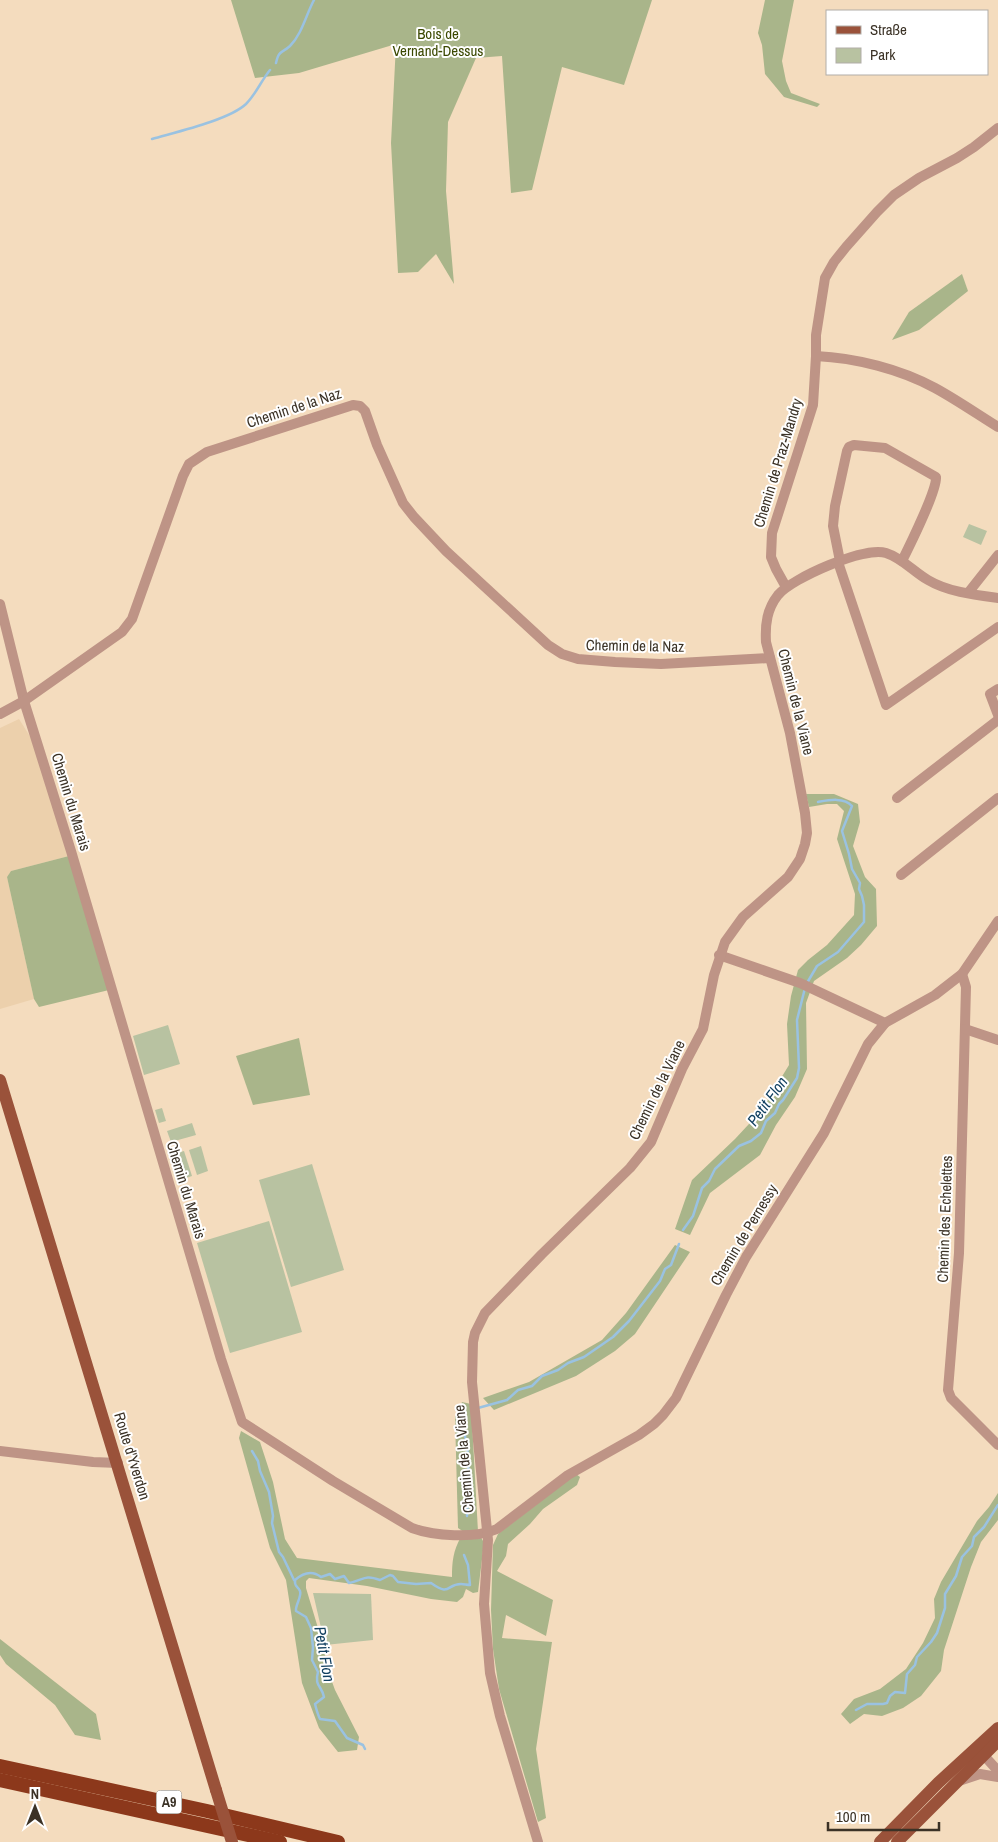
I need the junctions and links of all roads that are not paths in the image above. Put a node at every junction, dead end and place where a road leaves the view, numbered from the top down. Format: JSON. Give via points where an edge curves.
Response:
{"nodes":[{"id":1,"x":998,"y":128,"type":"edge"},
{"id":2,"x":816,"y":356,"type":"junction"},
{"id":3,"x":998,"y":427,"type":"edge"},
{"id":4,"x":998,"y":555,"type":"edge"},
{"id":5,"x":839,"y":561,"type":"junction"},
{"id":6,"x":902,"y":561,"type":"junction"},
{"id":7,"x":786,"y":587,"type":"junction"},
{"id":8,"x":968,"y":593,"type":"junction"},
{"id":9,"x":998,"y":598,"type":"edge"},
{"id":10,"x":0,"y":604,"type":"edge"},
{"id":11,"x":998,"y":627,"type":"edge"},
{"id":12,"x":770,"y":658,"type":"junction"},
{"id":13,"x":998,"y":688,"type":"edge"},
{"id":14,"x":24,"y":702,"type":"junction"},
{"id":15,"x":0,"y":714,"type":"edge"},
{"id":16,"x":998,"y":715,"type":"edge"},
{"id":17,"x":998,"y":720,"type":"edge"},
{"id":18,"x":897,"y":798,"type":"dead end"},
{"id":19,"x":998,"y":798,"type":"edge"},
{"id":20,"x":901,"y":875,"type":"dead end"},
{"id":21,"x":998,"y":921,"type":"edge"},
{"id":22,"x":719,"y":955,"type":"junction"},
{"id":23,"x":962,"y":974,"type":"junction"},
{"id":24,"x":885,"y":1023,"type":"junction"},
{"id":25,"x":965,"y":1029,"type":"junction"},
{"id":26,"x":998,"y":1040,"type":"edge"},
{"id":27,"x":0,"y":1080,"type":"edge"},
{"id":28,"x":998,"y":1445,"type":"edge"},
{"id":29,"x":0,"y":1451,"type":"edge"},
{"id":30,"x":118,"y":1463,"type":"junction"},
{"id":31,"x":486,"y":1533,"type":"junction"},
{"id":32,"x":998,"y":1728,"type":"edge"},
{"id":33,"x":998,"y":1741,"type":"edge"},
{"id":34,"x":980,"y":1751,"type":"junction"},
{"id":35,"x":0,"y":1766,"type":"edge"},
{"id":36,"x":998,"y":1771,"type":"edge"},
{"id":37,"x":998,"y":1777,"type":"edge"},
{"id":38,"x":0,"y":1780,"type":"edge"},
{"id":39,"x":958,"y":1781,"type":"junction"},
{"id":40,"x":940,"y":1790,"type":"junction"},
{"id":41,"x":536,"y":1841,"type":"edge"},
{"id":42,"x":232,"y":1842,"type":"edge"},
{"id":43,"x":280,"y":1842,"type":"edge"},
{"id":44,"x":338,"y":1842,"type":"edge"},
{"id":45,"x":880,"y":1842,"type":"edge"},
{"id":46,"x":897,"y":1842,"type":"edge"}],
"edges":[{"from":1,"to":2,"type":"street","name":"Chemin de Praz-Mandry","via":[[957,158],[907,185],[877,212],[834,262],[825,278]]},
{"from":2,"to":3,"type":"street","via":[[863,362],[911,378],[934,387]]},
{"from":2,"to":7,"type":"street","name":"Chemin de Praz-Mandry","via":[[813,405],[772,533],[771,557]]},
{"from":4,"to":8,"type":"street"},
{"from":5,"to":6,"type":"street","name":"Chemin de la Viane","via":[[876,551],[886,552]]},
{"from":5,"to":6,"type":"street","via":[[834,517],[846,452],[854,444],[885,448],[936,477],[927,506]]},
{"from":5,"to":7,"type":"street","name":"Chemin de la Viane"},
{"from":5,"to":11,"type":"street","via":[[886,705]]},
{"from":6,"to":8,"type":"street","name":"Chemin de la Viane","via":[[937,585]]},
{"from":7,"to":12,"type":"street","name":"Chemin de la Viane","via":[[767,616],[765,628]]},
{"from":8,"to":9,"type":"street","name":"Chemin de la Viane"},
{"from":10,"to":14,"type":"street","name":"Chemin du Marais"},
{"from":12,"to":14,"type":"street","name":"Chemin de la Naz","via":[[661,664],[578,659],[562,654],[548,645],[446,551],[403,503],[365,411],[353,405],[201,454],[189,464],[128,625]]},
{"from":12,"to":22,"type":"street","name":"Chemin de la Viane","via":[[792,742],[805,813],[805,844],[788,877],[743,917]]},
{"from":13,"to":16,"type":"street","via":[[990,694]]},
{"from":14,"to":15,"type":"street"},
{"from":14,"to":31,"type":"street","name":"Chemin du Marais","via":[[242,1422],[412,1528],[438,1534]]},
{"from":17,"to":18,"type":"street"},
{"from":19,"to":20,"type":"street"},
{"from":21,"to":23,"type":"street","name":"Chemin de Pernessy"},
{"from":22,"to":24,"type":"street","via":[[811,988]]},
{"from":22,"to":31,"type":"street","name":"Chemin de la Viane","via":[[702,1029],[646,1150],[485,1313],[475,1333],[471,1354],[472,1382]]},
{"from":23,"to":24,"type":"street","name":"Chemin de Pernessy","via":[[935,995]]},
{"from":23,"to":25,"type":"street","name":"Chemin des Echelettes","via":[[966,987]]},
{"from":24,"to":31,"type":"street","name":"Chemin de Pernessy","via":[[868,1044],[824,1133],[746,1257],[676,1398],[663,1415],[639,1436],[568,1475],[497,1529]]},
{"from":25,"to":26,"type":"street"},
{"from":25,"to":28,"type":"street","name":"Chemin des Echelettes","via":[[959,1253],[948,1390],[951,1398]]},
{"from":27,"to":30,"type":"main road","name":"Route d'Yverdon"},
{"from":29,"to":30,"type":"street"},
{"from":30,"to":42,"type":"main road","name":"Route d'Yverdon","bridge":true},
{"from":31,"to":41,"type":"street","name":"Chemin de la Viane","via":[[484,1604],[490,1673]]},
{"from":32,"to":34,"type":"main road"},
{"from":33,"to":34,"type":"main road"},
{"from":34,"to":36,"type":"street"},
{"from":34,"to":39,"type":"main road"},
{"from":34,"to":40,"type":"main road"},
{"from":35,"to":44,"type":"highway","number":"A9"},
{"from":37,"to":39,"type":"street","via":[[980,1774]]},
{"from":38,"to":43,"type":"highway","number":"A9"},
{"from":39,"to":40,"type":"main road"},
{"from":40,"to":45,"type":"main road"},
{"from":40,"to":46,"type":"main road"}]}
